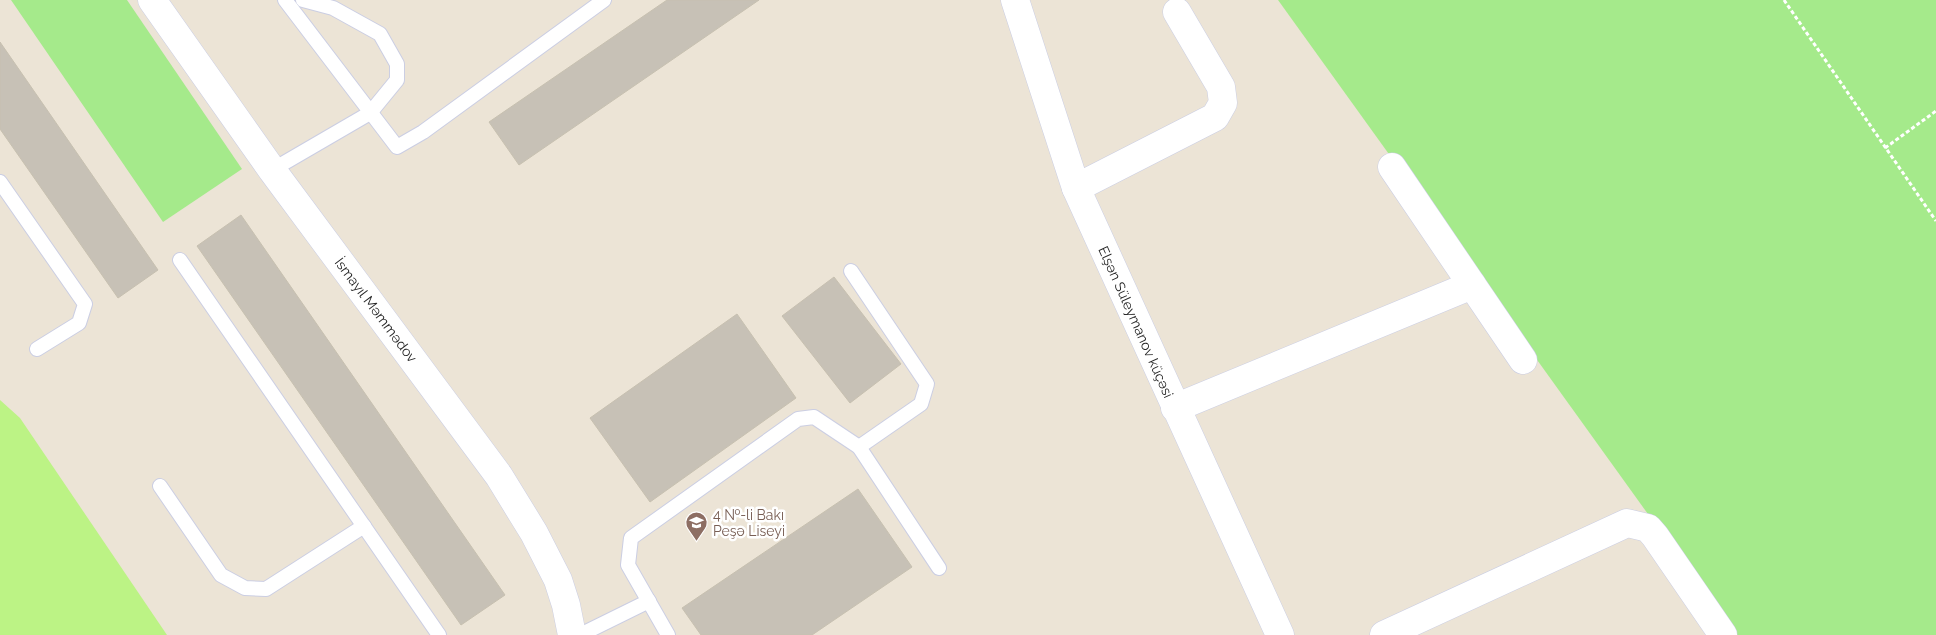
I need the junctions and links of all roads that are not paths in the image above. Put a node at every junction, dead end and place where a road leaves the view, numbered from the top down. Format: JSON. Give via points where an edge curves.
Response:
{"nodes":[{"id":1,"x":152,"y":0,"type":"edge"},
{"id":2,"x":285,"y":0,"type":"edge"},
{"id":3,"x":303,"y":0,"type":"edge"},
{"id":4,"x":604,"y":0,"type":"edge"},
{"id":5,"x":1015,"y":0,"type":"edge"},
{"id":6,"x":1177,"y":12,"type":"dead end"},
{"id":7,"x":370,"y":113,"type":"junction"},
{"id":8,"x":1392,"y":167,"type":"dead end"},
{"id":9,"x":272,"y":170,"type":"junction"},
{"id":10,"x":0,"y":182,"type":"edge"},
{"id":11,"x":1076,"y":188,"type":"junction"},
{"id":12,"x":180,"y":260,"type":"dead end"},
{"id":13,"x":851,"y":271,"type":"dead end"},
{"id":14,"x":1472,"y":285,"type":"junction"},
{"id":15,"x":37,"y":350,"type":"dead end"},
{"id":16,"x":1523,"y":360,"type":"dead end"},
{"id":17,"x":1175,"y":408,"type":"junction"},
{"id":18,"x":860,"y":447,"type":"junction"},
{"id":19,"x":160,"y":486,"type":"dead end"},
{"id":20,"x":364,"y":526,"type":"junction"},
{"id":21,"x":939,"y":568,"type":"dead end"},
{"id":22,"x":649,"y":601,"type":"junction"},
{"id":23,"x":439,"y":635,"type":"edge"},
{"id":24,"x":572,"y":635,"type":"edge"},
{"id":25,"x":580,"y":635,"type":"edge"},
{"id":26,"x":668,"y":635,"type":"edge"},
{"id":27,"x":1280,"y":635,"type":"edge"},
{"id":28,"x":1384,"y":635,"type":"edge"},
{"id":29,"x":1723,"y":635,"type":"edge"}],
"edges":[{"from":1,"to":9,"type":"street","name":"İsmayıl Məmmədov"},
{"from":2,"to":7,"type":"lane"},
{"from":3,"to":7,"type":"lane","via":[[333,8],[380,34],[397,64],[398,80]]},
{"from":4,"to":7,"type":"lane","via":[[397,148]]},
{"from":5,"to":11,"type":"street","name":"Elşən Süleymanov küçəsi"},
{"from":6,"to":11,"type":"street","via":[[1221,88],[1223,102],[1215,117]]},
{"from":7,"to":9,"type":"lane"},
{"from":8,"to":14,"type":"street"},
{"from":9,"to":24,"type":"street","name":"İsmayıl Məmmədov","via":[[499,476],[558,580]]},
{"from":10,"to":15,"type":"lane","via":[[85,304],[79,323]]},
{"from":11,"to":17,"type":"street","name":"Elşən Süleymanov küçəsi"},
{"from":12,"to":20,"type":"lane"},
{"from":13,"to":18,"type":"lane","via":[[927,384],[921,404]]},
{"from":14,"to":16,"type":"street"},
{"from":14,"to":17,"type":"street"},
{"from":17,"to":27,"type":"street","name":"Elşən Süleymanov küçəsi"},
{"from":18,"to":21,"type":"lane"},
{"from":18,"to":22,"type":"lane","via":[[814,417],[798,419],[631,538],[628,565]]},
{"from":19,"to":20,"type":"lane","via":[[221,575],[245,588],[266,590]]},
{"from":20,"to":23,"type":"lane"},
{"from":22,"to":25,"type":"lane"},
{"from":22,"to":26,"type":"lane"},
{"from":28,"to":29,"type":"street","via":[[1627,523],[1648,528],[1655,536]]}]}
